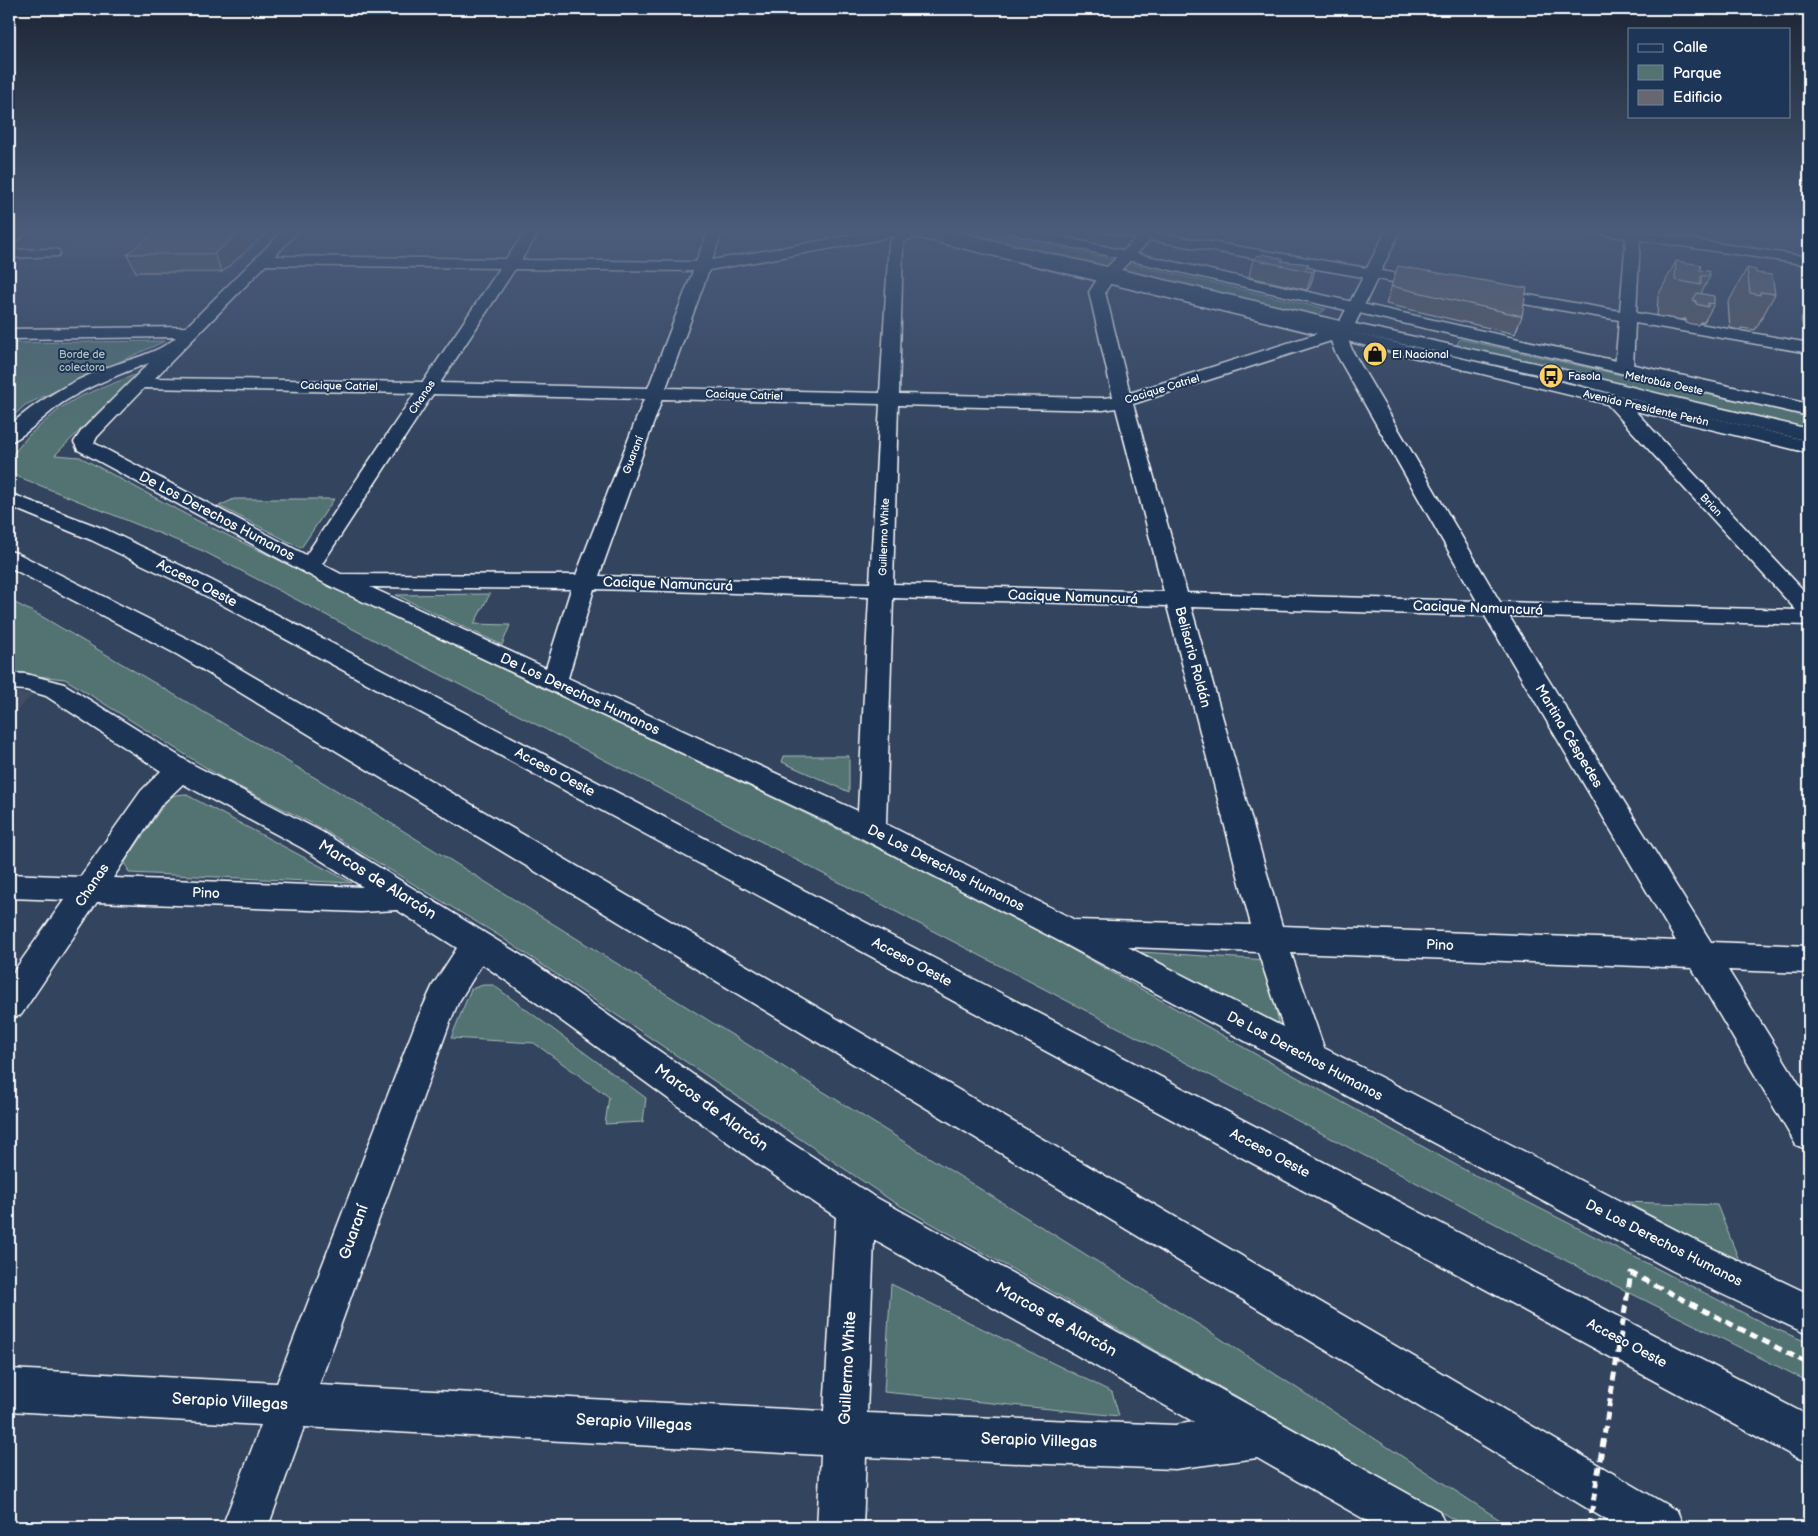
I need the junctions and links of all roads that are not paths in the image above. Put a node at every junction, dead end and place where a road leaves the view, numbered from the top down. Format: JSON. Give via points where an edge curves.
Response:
{"nodes":[{"id":1,"x":223,"y":301,"type":"edge"},
{"id":2,"x":486,"y":301,"type":"edge"},
{"id":3,"x":690,"y":301,"type":"edge"},
{"id":4,"x":899,"y":301,"type":"edge"},
{"id":5,"x":1099,"y":301,"type":"edge"},
{"id":6,"x":1224,"y":301,"type":"edge"},
{"id":7,"x":1281,"y":301,"type":"edge"},
{"id":8,"x":1358,"y":301,"type":"edge"},
{"id":9,"x":1529,"y":301,"type":"edge"},
{"id":10,"x":1629,"y":301,"type":"edge"},
{"id":11,"x":1628,"y":317,"type":"junction"},
{"id":12,"x":1348,"y":319,"type":"junction"},
{"id":13,"x":191,"y":332,"type":"junction"},
{"id":14,"x":9,"y":334,"type":"edge"},
{"id":15,"x":174,"y":348,"type":"junction"},
{"id":16,"x":1809,"y":348,"type":"edge"},
{"id":17,"x":1624,"y":368,"type":"junction"},
{"id":18,"x":140,"y":383,"type":"junction"},
{"id":19,"x":428,"y":388,"type":"junction"},
{"id":20,"x":657,"y":392,"type":"junction"},
{"id":21,"x":888,"y":400,"type":"junction"},
{"id":22,"x":1614,"y":400,"type":"junction"},
{"id":23,"x":1123,"y":401,"type":"junction"},
{"id":24,"x":1809,"y":410,"type":"edge"},
{"id":25,"x":1809,"y":416,"type":"edge"},
{"id":26,"x":11,"y":434,"type":"edge"},
{"id":27,"x":1809,"y":435,"type":"edge"},
{"id":28,"x":1809,"y":447,"type":"edge"},
{"id":29,"x":9,"y":499,"type":"edge"},
{"id":30,"x":9,"y":558,"type":"edge"},
{"id":31,"x":310,"y":565,"type":"junction"},
{"id":32,"x":336,"y":580,"type":"junction"},
{"id":33,"x":585,"y":582,"type":"junction"},
{"id":34,"x":882,"y":590,"type":"junction"},
{"id":35,"x":1178,"y":600,"type":"junction"},
{"id":36,"x":1493,"y":609,"type":"junction"},
{"id":37,"x":1809,"y":610,"type":"edge"},
{"id":38,"x":1809,"y":618,"type":"edge"},
{"id":39,"x":9,"y":682,"type":"edge"},
{"id":40,"x":554,"y":683,"type":"junction"},
{"id":41,"x":180,"y":770,"type":"junction"},
{"id":42,"x":871,"y":830,"type":"junction"},
{"id":43,"x":9,"y":886,"type":"edge"},
{"id":44,"x":89,"y":888,"type":"junction"},
{"id":45,"x":403,"y":897,"type":"junction"},
{"id":46,"x":1070,"y":932,"type":"junction"},
{"id":47,"x":1270,"y":939,"type":"junction"},
{"id":48,"x":477,"y":944,"type":"junction"},
{"id":49,"x":1701,"y":955,"type":"junction"},
{"id":50,"x":1809,"y":959,"type":"edge"},
{"id":51,"x":9,"y":1006,"type":"edge"},
{"id":52,"x":1311,"y":1060,"type":"junction"},
{"id":53,"x":1809,"y":1133,"type":"edge"},
{"id":54,"x":856,"y":1208,"type":"junction"},
{"id":55,"x":1809,"y":1315,"type":"edge"},
{"id":56,"x":9,"y":1390,"type":"edge"},
{"id":57,"x":290,"y":1405,"type":"junction"},
{"id":58,"x":845,"y":1434,"type":"junction"},
{"id":59,"x":1259,"y":1436,"type":"junction"},
{"id":60,"x":1809,"y":1440,"type":"edge"},
{"id":61,"x":245,"y":1527,"type":"edge"},
{"id":62,"x":840,"y":1527,"type":"edge"},
{"id":63,"x":1422,"y":1527,"type":"edge"},
{"id":64,"x":1661,"y":1527,"type":"edge"}],
"edges":[{"from":1,"to":13,"type":"main road"},
{"from":2,"to":19,"type":"main road","name":"Chanas"},
{"from":3,"to":20,"type":"main road","name":"Guaraní"},
{"from":4,"to":21,"type":"main road","name":"Guillermo White"},
{"from":5,"to":23,"type":"main road","name":"Belisario Roldán"},
{"from":6,"to":12,"type":"main road","name":"Metrobús Oeste","via":[[1282,313]]},
{"from":7,"to":12,"type":"main road","name":"Metrobús Oeste"},
{"from":8,"to":12,"type":"main road"},
{"from":9,"to":11,"type":"main road"},
{"from":10,"to":11,"type":"main road"},
{"from":11,"to":16,"type":"main road"},
{"from":11,"to":17,"type":"main road"},
{"from":12,"to":17,"type":"main road"},
{"from":12,"to":22,"type":"main road","name":"Avenida Presidente Perón"},
{"from":12,"to":23,"type":"main road","name":"Cacique Catriel"},
{"from":12,"to":25,"type":"main road","name":"Metrobús Oeste"},
{"from":12,"to":27,"type":"main road","name":"Metrobús Oeste"},
{"from":12,"to":36,"type":"main road","name":"Martina Céspedes","via":[[1344,352]]},
{"from":13,"to":14,"type":"main road"},
{"from":13,"to":15,"type":"main road"},
{"from":15,"to":18,"type":"main road"},
{"from":15,"to":26,"type":"main road","via":[[58,398]]},
{"from":17,"to":24,"type":"main road"},
{"from":18,"to":19,"type":"main road","name":"Cacique Catriel"},
{"from":18,"to":31,"type":"main road","name":"De Los Derechos Humanos","via":[[89,434],[85,446]]},
{"from":19,"to":20,"type":"main road","name":"Cacique Catriel"},
{"from":19,"to":31,"type":"main road","name":"Chanas"},
{"from":20,"to":21,"type":"main road","name":"Cacique Catriel"},
{"from":20,"to":33,"type":"main road","name":"Guaraní"},
{"from":21,"to":23,"type":"main road","name":"Cacique Catriel","via":[[1102,404]]},
{"from":21,"to":34,"type":"main road","name":"Guillermo White"},
{"from":22,"to":28,"type":"main road","name":"Avenida Presidente Perón"},
{"from":22,"to":37,"type":"main road","name":"Brian"},
{"from":23,"to":35,"type":"main road","name":"Belisario Roldán"},
{"from":29,"to":60,"type":"main road","name":"Acceso Oeste","via":[[100,535],[210,589]]},
{"from":30,"to":64,"type":"main road","via":[[187,650]]},
{"from":31,"to":32,"type":"main road","name":"De Los Derechos Humanos"},
{"from":32,"to":33,"type":"main road","name":"Cacique Namuncurá"},
{"from":32,"to":40,"type":"main road","name":"De Los Derechos Humanos"},
{"from":33,"to":34,"type":"main road","name":"Cacique Namuncurá"},
{"from":33,"to":40,"type":"main road","name":"Guaraní"},
{"from":34,"to":35,"type":"main road","name":"Cacique Namuncurá"},
{"from":34,"to":42,"type":"main road","name":"Guillermo White"},
{"from":35,"to":36,"type":"main road","name":"Cacique Namuncurá"},
{"from":35,"to":47,"type":"main road","name":"Belisario Roldán"},
{"from":36,"to":38,"type":"main road","name":"Cacique Namuncurá"},
{"from":36,"to":49,"type":"main road","name":"Martina Céspedes"},
{"from":39,"to":41,"type":"main road","name":"Marcos de Alarcón","via":[[26,682],[55,690]]},
{"from":40,"to":42,"type":"main road","name":"De Los Derechos Humanos"},
{"from":41,"to":44,"type":"main road","name":"Chanas","via":[[151,798]]},
{"from":41,"to":45,"type":"main road","name":"Marcos de Alarcón","via":[[312,840]]},
{"from":42,"to":46,"type":"main road","name":"De Los Derechos Humanos"},
{"from":43,"to":44,"type":"main road","name":"Pino"},
{"from":44,"to":45,"type":"main road","name":"Pino","via":[[361,900]]},
{"from":44,"to":51,"type":"main road","name":"Chanas"},
{"from":45,"to":48,"type":"main road","name":"Marcos de Alarcón"},
{"from":46,"to":47,"type":"main road","name":"Pino"},
{"from":46,"to":52,"type":"main road","name":"De Los Derechos Humanos"},
{"from":47,"to":49,"type":"main road","name":"Pino"},
{"from":47,"to":52,"type":"main road","name":"Belisario Roldán"},
{"from":48,"to":54,"type":"main road","name":"Marcos de Alarcón"},
{"from":48,"to":57,"type":"main road","name":"Guaraní","via":[[445,995],[433,1022]]},
{"from":49,"to":50,"type":"main road","name":"Pino"},
{"from":49,"to":53,"type":"main road","name":"Martina Céspedes"},
{"from":52,"to":55,"type":"main road","name":"De Los Derechos Humanos","via":[[1687,1257]]},
{"from":54,"to":58,"type":"main road","name":"Guillermo White"},
{"from":54,"to":59,"type":"main road","name":"Marcos de Alarcón"},
{"from":56,"to":57,"type":"main road","name":"Serapio Villegas"},
{"from":57,"to":58,"type":"main road","name":"Serapio Villegas"},
{"from":57,"to":61,"type":"main road","name":"Guaraní"},
{"from":58,"to":59,"type":"main road","name":"Serapio Villegas","via":[[1175,1447]]},
{"from":58,"to":62,"type":"main road","name":"Guillermo White"},
{"from":59,"to":63,"type":"main road","name":"Marcos de Alarcón"}]}
